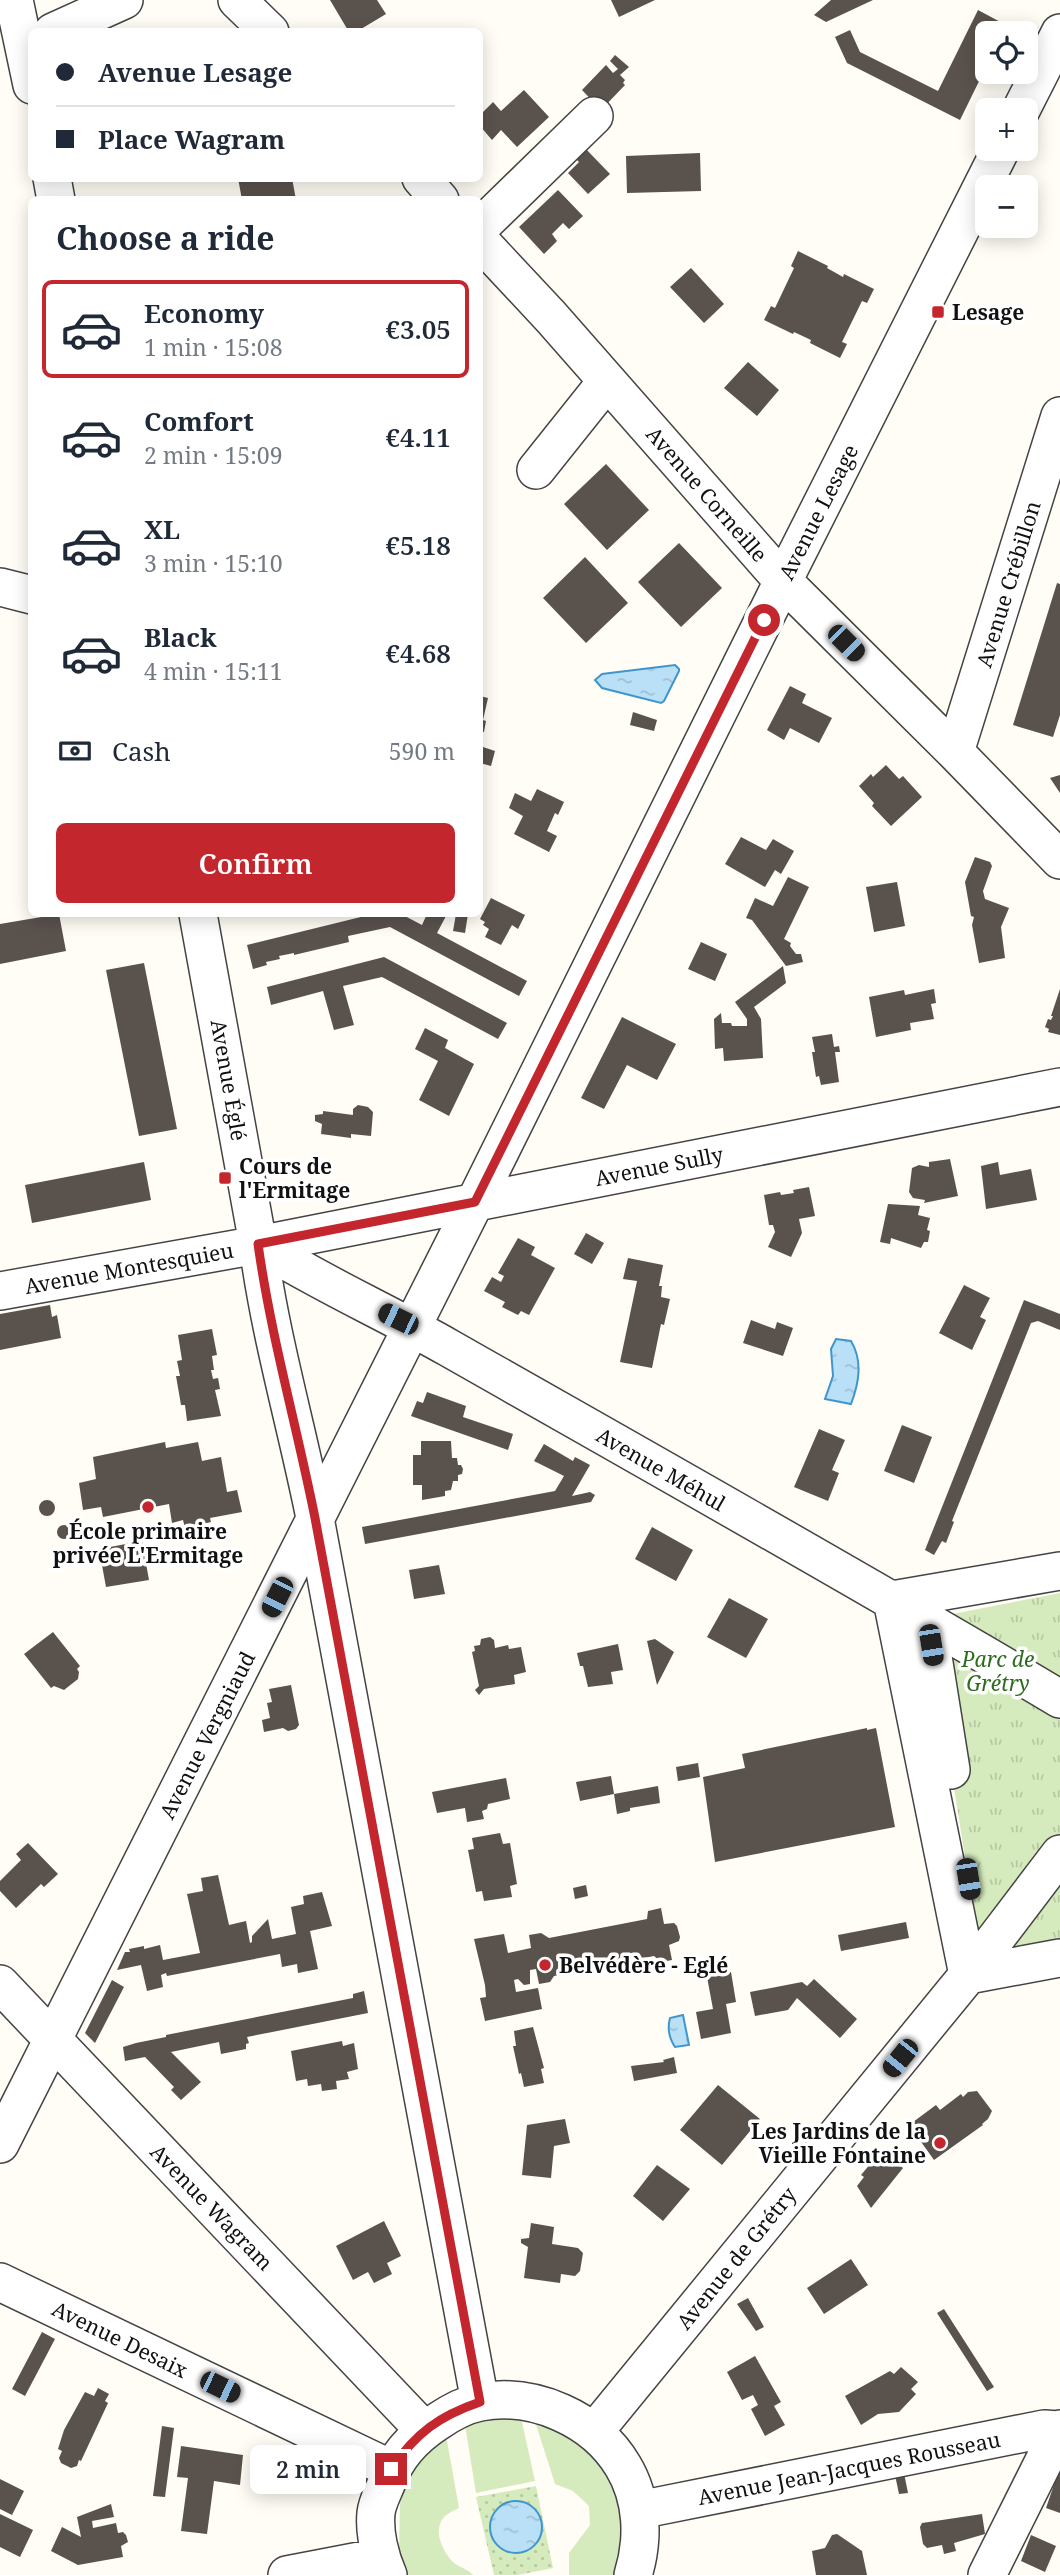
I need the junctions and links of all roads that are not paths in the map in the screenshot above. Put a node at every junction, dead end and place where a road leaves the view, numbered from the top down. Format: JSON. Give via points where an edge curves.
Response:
{"nodes":[{"id":1,"x":14,"y":0,"type":"edge"},
{"id":2,"x":124,"y":0,"type":"edge"},
{"id":3,"x":237,"y":0,"type":"edge"},
{"id":4,"x":30,"y":28,"type":"edge"},
{"id":5,"x":61,"y":28,"type":"edge"},
{"id":6,"x":266,"y":28,"type":"edge"},
{"id":7,"x":1060,"y":33,"type":"edge"},
{"id":8,"x":1027,"y":98,"type":"edge"},
{"id":9,"x":594,"y":116,"type":"dead end"},
{"id":10,"x":996,"y":161,"type":"edge"},
{"id":11,"x":424,"y":182,"type":"edge"},
{"id":12,"x":437,"y":196,"type":"edge"},
{"id":13,"x":483,"y":224,"type":"edge"},
{"id":14,"x":483,"y":244,"type":"edge"},
{"id":15,"x":607,"y":381,"type":"junction"},
{"id":16,"x":1060,"y":416,"type":"edge"},
{"id":17,"x":536,"y":470,"type":"dead end"},
{"id":18,"x":783,"y":581,"type":"junction"},
{"id":19,"x":0,"y":587,"type":"edge"},
{"id":20,"x":28,"y":595,"type":"edge"},
{"id":21,"x":956,"y":752,"type":"junction"},
{"id":22,"x":1060,"y":860,"type":"edge"},
{"id":23,"x":199,"y":917,"type":"edge"},
{"id":24,"x":1060,"y":1087,"type":"edge"},
{"id":25,"x":475,"y":1202,"type":"junction"},
{"id":26,"x":258,"y":1244,"type":"junction"},
{"id":27,"x":0,"y":1291,"type":"edge"},
{"id":28,"x":411,"y":1326,"type":"junction"},
{"id":29,"x":315,"y":1518,"type":"junction"},
{"id":30,"x":1060,"y":1571,"type":"edge"},
{"id":31,"x":1060,"y":1592,"type":"edge"},
{"id":32,"x":892,"y":1600,"type":"junction"},
{"id":33,"x":927,"y":1619,"type":"junction"},
{"id":34,"x":1060,"y":1699,"type":"edge"},
{"id":35,"x":1060,"y":1854,"type":"edge"},
{"id":36,"x":1060,"y":1942,"type":"edge"},
{"id":37,"x":1060,"y":1958,"type":"edge"},
{"id":38,"x":975,"y":1966,"type":"junction"},
{"id":39,"x":0,"y":1984,"type":"edge"},
{"id":40,"x":53,"y":2040,"type":"junction"},
{"id":41,"x":0,"y":2144,"type":"edge"},
{"id":42,"x":0,"y":2282,"type":"edge"},
{"id":43,"x":480,"y":2402,"type":"junction"},
{"id":44,"x":1060,"y":2429,"type":"edge"},
{"id":45,"x":424,"y":2430,"type":"junction"},
{"id":46,"x":594,"y":2432,"type":"junction"},
{"id":47,"x":391,"y":2469,"type":"junction"},
{"id":48,"x":639,"y":2510,"type":"junction"},
{"id":49,"x":384,"y":2566,"type":"edge"},
{"id":50,"x":287,"y":2575,"type":"edge"},
{"id":51,"x":633,"y":2575,"type":"edge"},
{"id":52,"x":987,"y":2575,"type":"edge"}],
"edges":[{"from":1,"to":4,"type":"street"},
{"from":2,"to":5,"type":"street"},
{"from":3,"to":6,"type":"street"},
{"from":7,"to":8,"type":"street"},
{"from":9,"to":13,"type":"street"},
{"from":10,"to":18,"type":"street","name":"Avenue Lesage"},
{"from":11,"to":12,"type":"street"},
{"from":14,"to":15,"type":"street","name":"Avenue Corneille"},
{"from":15,"to":17,"type":"street"},
{"from":15,"to":18,"type":"street","name":"Avenue Corneille"},
{"from":16,"to":21,"type":"street","name":"Avenue Crébillon"},
{"from":18,"to":21,"type":"street","name":"Avenue Corneille"},
{"from":18,"to":25,"type":"street","name":"Avenue Lesage"},
{"from":19,"to":20,"type":"street"},
{"from":21,"to":22,"type":"street","name":"Avenue Corneille"},
{"from":23,"to":26,"type":"street","name":"Avenue Églé"},
{"from":24,"to":25,"type":"street","name":"Avenue Sully"},
{"from":25,"to":26,"type":"street","name":"Avenue Sully"},
{"from":25,"to":28,"type":"street","name":"Avenue Lesage"},
{"from":26,"to":27,"type":"street","name":"Avenue Montesquieu"},
{"from":26,"to":28,"type":"street","name":"Avenue Méhul"},
{"from":26,"to":29,"type":"street","name":"Avenue Églé"},
{"from":28,"to":29,"type":"street","name":"Avenue Vergniaud"},
{"from":28,"to":32,"type":"street","name":"Avenue Méhul"},
{"from":29,"to":40,"type":"street","name":"Avenue Vergniaud"},
{"from":29,"to":43,"type":"street","name":"Avenue Églé"},
{"from":30,"to":32,"type":"street"},
{"from":31,"to":33,"type":"street"},
{"from":32,"to":33,"type":"street","name":"Avenue Méhul"},
{"from":32,"to":38,"type":"street"},
{"from":33,"to":34,"type":"street","name":"Avenue Méhul"},
{"from":33,"to":38,"type":"street"},
{"from":35,"to":38,"type":"street","name":"Avenue de Grétry"},
{"from":36,"to":38,"type":"street"},
{"from":37,"to":38,"type":"street"},
{"from":38,"to":46,"type":"street","name":"Avenue de Grétry"},
{"from":39,"to":40,"type":"street","name":"Avenue Wagram"},
{"from":40,"to":41,"type":"street","name":"Avenue Vergniaud"},
{"from":40,"to":45,"type":"street","name":"Avenue Wagram"},
{"from":42,"to":47,"type":"street","name":"Avenue Desaix"},
{"from":43,"to":45,"type":"street","via":[[453,2411]]},
{"from":43,"to":46,"type":"street","via":[[521,2401],[560,2411]]},
{"from":44,"to":48,"type":"street","name":"Avenue Jean-Jacques Rousseau"},
{"from":44,"to":52,"type":"street"},
{"from":45,"to":47,"type":"street"},
{"from":46,"to":48,"type":"street","via":[[623,2467]]},
{"from":47,"to":49,"type":"street","via":[[376,2512]]},
{"from":48,"to":51,"type":"street","via":[[640,2552]]},
{"from":49,"to":50,"type":"street"}]}
